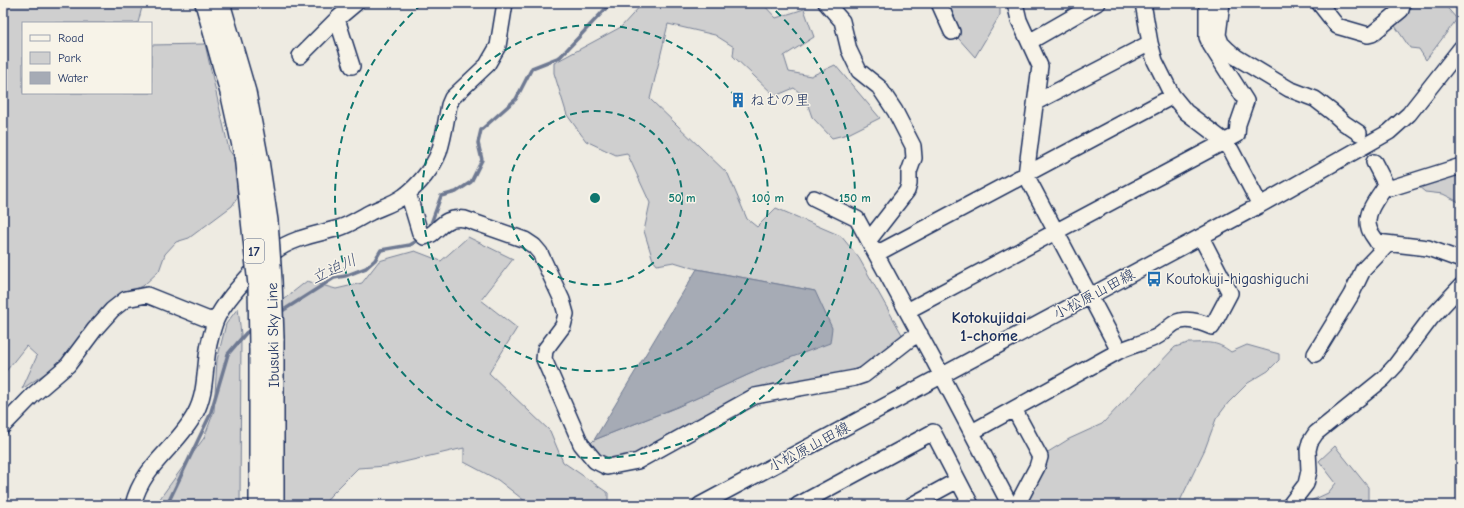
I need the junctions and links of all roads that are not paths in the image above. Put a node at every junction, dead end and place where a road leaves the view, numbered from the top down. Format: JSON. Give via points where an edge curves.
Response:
{"nodes":[{"id":1,"x":205,"y":3,"type":"edge"},
{"id":2,"x":220,"y":3,"type":"edge"},
{"id":3,"x":356,"y":3,"type":"edge"},
{"id":4,"x":505,"y":3,"type":"edge"},
{"id":5,"x":826,"y":3,"type":"edge"},
{"id":6,"x":939,"y":3,"type":"edge"},
{"id":7,"x":1015,"y":3,"type":"edge"},
{"id":8,"x":1097,"y":3,"type":"edge"},
{"id":9,"x":1144,"y":3,"type":"edge"},
{"id":10,"x":1207,"y":3,"type":"edge"},
{"id":11,"x":1222,"y":3,"type":"edge"},
{"id":12,"x":1319,"y":3,"type":"edge"},
{"id":13,"x":1400,"y":3,"type":"edge"},
{"id":14,"x":337,"y":19,"type":"junction"},
{"id":15,"x":952,"y":32,"type":"dead end"},
{"id":16,"x":1029,"y":42,"type":"junction"},
{"id":17,"x":1150,"y":43,"type":"junction"},
{"id":18,"x":1461,"y":48,"type":"edge"},
{"id":19,"x":300,"y":56,"type":"dead end"},
{"id":20,"x":352,"y":66,"type":"dead end"},
{"id":21,"x":1173,"y":96,"type":"junction"},
{"id":22,"x":1036,"y":102,"type":"junction"},
{"id":23,"x":1359,"y":133,"type":"dead end"},
{"id":24,"x":1224,"y":141,"type":"junction"},
{"id":25,"x":251,"y":158,"type":"junction"},
{"id":26,"x":1374,"y":162,"type":"dead end"},
{"id":27,"x":1461,"y":166,"type":"edge"},
{"id":28,"x":1026,"y":175,"type":"junction"},
{"id":29,"x":1386,"y":185,"type":"junction"},
{"id":30,"x":408,"y":193,"type":"junction"},
{"id":31,"x":814,"y":198,"type":"dead end"},
{"id":32,"x":1260,"y":205,"type":"junction"},
{"id":33,"x":1056,"y":231,"type":"junction"},
{"id":34,"x":1200,"y":237,"type":"junction"},
{"id":35,"x":869,"y":240,"type":"junction"},
{"id":36,"x":1388,"y":244,"type":"junction"},
{"id":37,"x":876,"y":254,"type":"junction"},
{"id":38,"x":1461,"y":260,"type":"edge"},
{"id":39,"x":1461,"y":286,"type":"edge"},
{"id":40,"x":1090,"y":296,"type":"junction"},
{"id":41,"x":907,"y":311,"type":"junction"},
{"id":42,"x":216,"y":320,"type":"junction"},
{"id":43,"x":920,"y":334,"type":"junction"},
{"id":44,"x":266,"y":343,"type":"junction"},
{"id":45,"x":1119,"y":351,"type":"junction"},
{"id":46,"x":1315,"y":354,"type":"dead end"},
{"id":47,"x":942,"y":376,"type":"junction"},
{"id":48,"x":1014,"y":409,"type":"junction"},
{"id":49,"x":3,"y":426,"type":"edge"},
{"id":50,"x":972,"y":432,"type":"junction"},
{"id":51,"x":958,"y":480,"type":"junction"},
{"id":52,"x":132,"y":505,"type":"edge"},
{"id":53,"x":259,"y":505,"type":"edge"},
{"id":54,"x":274,"y":505,"type":"edge"},
{"id":55,"x":700,"y":505,"type":"edge"},
{"id":56,"x":798,"y":505,"type":"edge"},
{"id":57,"x":912,"y":505,"type":"edge"},
{"id":58,"x":971,"y":505,"type":"edge"},
{"id":59,"x":1010,"y":505,"type":"edge"},
{"id":60,"x":1017,"y":505,"type":"edge"},
{"id":61,"x":1290,"y":505,"type":"edge"}],
"edges":[{"from":1,"to":25,"type":"main road","name":"Ibusuki Sky Line","number":"17"},
{"from":2,"to":25,"type":"main road","name":"Ibusuki Sky Line","number":"17","via":[[246,92]]},
{"from":3,"to":14,"type":"street"},
{"from":4,"to":30,"type":"street","via":[[498,46],[487,65],[452,98],[440,151],[417,185]]},
{"from":5,"to":35,"type":"street","via":[[842,21],[849,50],[859,71],[879,87],[913,146],[914,158],[907,191]]},
{"from":6,"to":15,"type":"street"},
{"from":7,"to":16,"type":"street"},
{"from":8,"to":16,"type":"street"},
{"from":9,"to":17,"type":"street"},
{"from":10,"to":24,"type":"street","via":[[1207,37],[1246,101],[1237,135]]},
{"from":11,"to":23,"type":"street","via":[[1218,35],[1228,50],[1289,89],[1315,99]]},
{"from":12,"to":13,"type":"street","via":[[1337,26],[1368,35],[1402,10]]},
{"from":14,"to":19,"type":"street"},
{"from":14,"to":20,"type":"street"},
{"from":16,"to":22,"type":"street","via":[[1040,66]]},
{"from":17,"to":21,"type":"street","via":[[1158,67]]},
{"from":17,"to":22,"type":"street"},
{"from":18,"to":32,"type":"street","name":"小松原山田線","via":[[1409,114],[1389,132]]},
{"from":21,"to":24,"type":"street","via":[[1186,112]]},
{"from":21,"to":28,"type":"street"},
{"from":22,"to":28,"type":"street"},
{"from":24,"to":32,"type":"street"},
{"from":24,"to":33,"type":"street"},
{"from":25,"to":44,"type":"main road","name":"Ibusuki Sky Line","number":"17","bridge":true,"via":[[268,221],[272,280]]},
{"from":26,"to":29,"type":"street"},
{"from":27,"to":29,"type":"street","via":[[1391,188]]},
{"from":28,"to":33,"type":"street"},
{"from":28,"to":37,"type":"street"},
{"from":29,"to":36,"type":"street","via":[[1372,204],[1368,219],[1369,228],[1377,242]]},
{"from":30,"to":42,"type":"street","via":[[343,227],[288,243],[274,252],[241,284]]},
{"from":30,"to":43,"type":"street","via":[[420,233],[424,237],[429,236],[445,222],[458,218],[525,240],[540,253],[566,314],[563,326],[545,350],[544,359],[581,444],[595,461],[607,467],[638,461],[755,396],[864,375]]},
{"from":31,"to":35,"type":"street","via":[[857,219]]},
{"from":32,"to":34,"type":"street","name":"小松原山田線"},
{"from":33,"to":40,"type":"street"},
{"from":33,"to":41,"type":"street"},
{"from":34,"to":40,"type":"street","name":"小松原山田線"},
{"from":34,"to":45,"type":"street","via":[[1230,293],[1212,326],[1202,322],[1176,322],[1156,337]]},
{"from":35,"to":37,"type":"street"},
{"from":36,"to":38,"type":"street","via":[[1428,248]]},
{"from":36,"to":46,"type":"street","via":[[1364,270]]},
{"from":37,"to":41,"type":"street"},
{"from":39,"to":61,"type":"street","via":[[1431,318],[1383,379],[1316,434],[1308,450],[1309,471],[1306,484]]},
{"from":40,"to":45,"type":"street"},
{"from":40,"to":47,"type":"street","name":"小松原山田線"},
{"from":41,"to":43,"type":"street"},
{"from":42,"to":49,"type":"street","via":[[207,319],[147,295],[126,300],[112,310],[95,329],[68,366],[33,395]]},
{"from":42,"to":52,"type":"street","via":[[209,344],[202,397],[195,413],[184,432],[143,478]]},
{"from":43,"to":47,"type":"street"},
{"from":44,"to":53,"type":"main road","name":"Ibusuki Sky Line","number":"17"},
{"from":44,"to":54,"type":"main road","name":"Ibusuki Sky Line","number":"17"},
{"from":45,"to":48,"type":"street"},
{"from":47,"to":50,"type":"street"},
{"from":47,"to":55,"type":"street","name":"小松原山田線"},
{"from":48,"to":50,"type":"street"},
{"from":48,"to":60,"type":"street","via":[[1040,457]]},
{"from":50,"to":59,"type":"street"},
{"from":51,"to":56,"type":"street","via":[[933,432]]},
{"from":51,"to":57,"type":"street"},
{"from":51,"to":58,"type":"street"}]}
